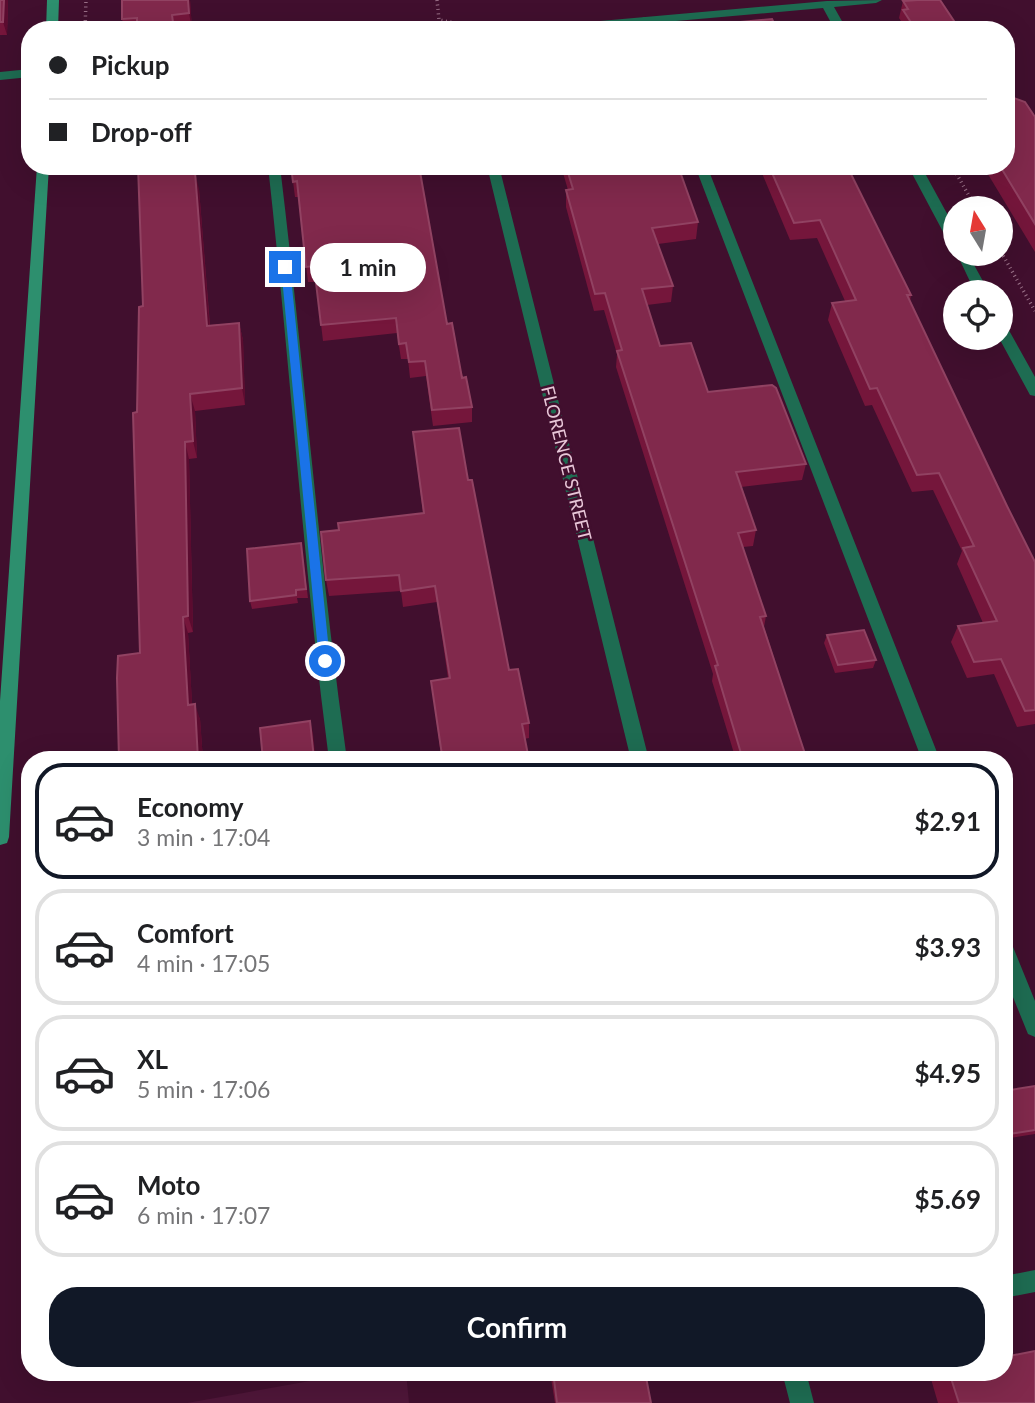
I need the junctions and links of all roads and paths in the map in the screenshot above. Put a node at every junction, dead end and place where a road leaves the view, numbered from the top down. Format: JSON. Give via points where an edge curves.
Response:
{"nodes":[{"id":1,"x":53,"y":0,"type":"edge"},
{"id":2,"x":86,"y":0,"type":"edge"},
{"id":3,"x":437,"y":0,"type":"edge"},
{"id":4,"x":876,"y":0,"type":"edge"},
{"id":5,"x":827,"y":4,"type":"junction"},
{"id":6,"x":52,"y":21,"type":"edge"},
{"id":7,"x":85,"y":21,"type":"edge"},
{"id":8,"x":445,"y":21,"type":"edge"},
{"id":9,"x":680,"y":21,"type":"edge"},
{"id":10,"x":836,"y":21,"type":"edge"},
{"id":11,"x":21,"y":74,"type":"edge"},
{"id":12,"x":0,"y":76,"type":"edge"},
{"id":13,"x":42,"y":175,"type":"edge"},
{"id":14,"x":275,"y":175,"type":"edge"},
{"id":15,"x":495,"y":175,"type":"edge"},
{"id":16,"x":704,"y":175,"type":"edge"},
{"id":17,"x":919,"y":175,"type":"edge"},
{"id":18,"x":957,"y":175,"type":"edge"},
{"id":19,"x":969,"y":196,"type":"edge"},
{"id":20,"x":943,"y":219,"type":"edge"},
{"id":21,"x":1009,"y":266,"type":"edge"},
{"id":22,"x":1035,"y":311,"type":"edge"},
{"id":23,"x":1013,"y":350,"type":"edge"},
{"id":24,"x":1035,"y":391,"type":"edge"},
{"id":25,"x":337,"y":751,"type":"edge"},
{"id":26,"x":638,"y":751,"type":"edge"},
{"id":27,"x":928,"y":751,"type":"edge"},
{"id":28,"x":0,"y":837,"type":"edge"},
{"id":29,"x":1013,"y":971,"type":"edge"},
{"id":30,"x":1035,"y":1027,"type":"edge"},
{"id":31,"x":1035,"y":1281,"type":"edge"},
{"id":32,"x":1013,"y":1285,"type":"edge"},
{"id":33,"x":796,"y":1381,"type":"edge"},
{"id":34,"x":802,"y":1403,"type":"edge"}],
"edges":[{"from":1,"to":6,"type":"main road"},
{"from":2,"to":7,"type":"path"},
{"from":3,"to":8,"type":"path","via":[[439,20]]},
{"from":4,"to":5,"type":"street"},
{"from":5,"to":9,"type":"street"},
{"from":5,"to":10,"type":"street"},
{"from":11,"to":12,"type":"street"},
{"from":13,"to":28,"type":"main road"},
{"from":14,"to":25,"type":"street"},
{"from":15,"to":26,"type":"street","name":"FLORENCE STREET"},
{"from":16,"to":27,"type":"street"},
{"from":17,"to":20,"type":"street"},
{"from":18,"to":19,"type":"path"},
{"from":21,"to":22,"type":"path"},
{"from":23,"to":24,"type":"street"},
{"from":29,"to":30,"type":"street"},
{"from":31,"to":32,"type":"street"},
{"from":33,"to":34,"type":"street"}]}
